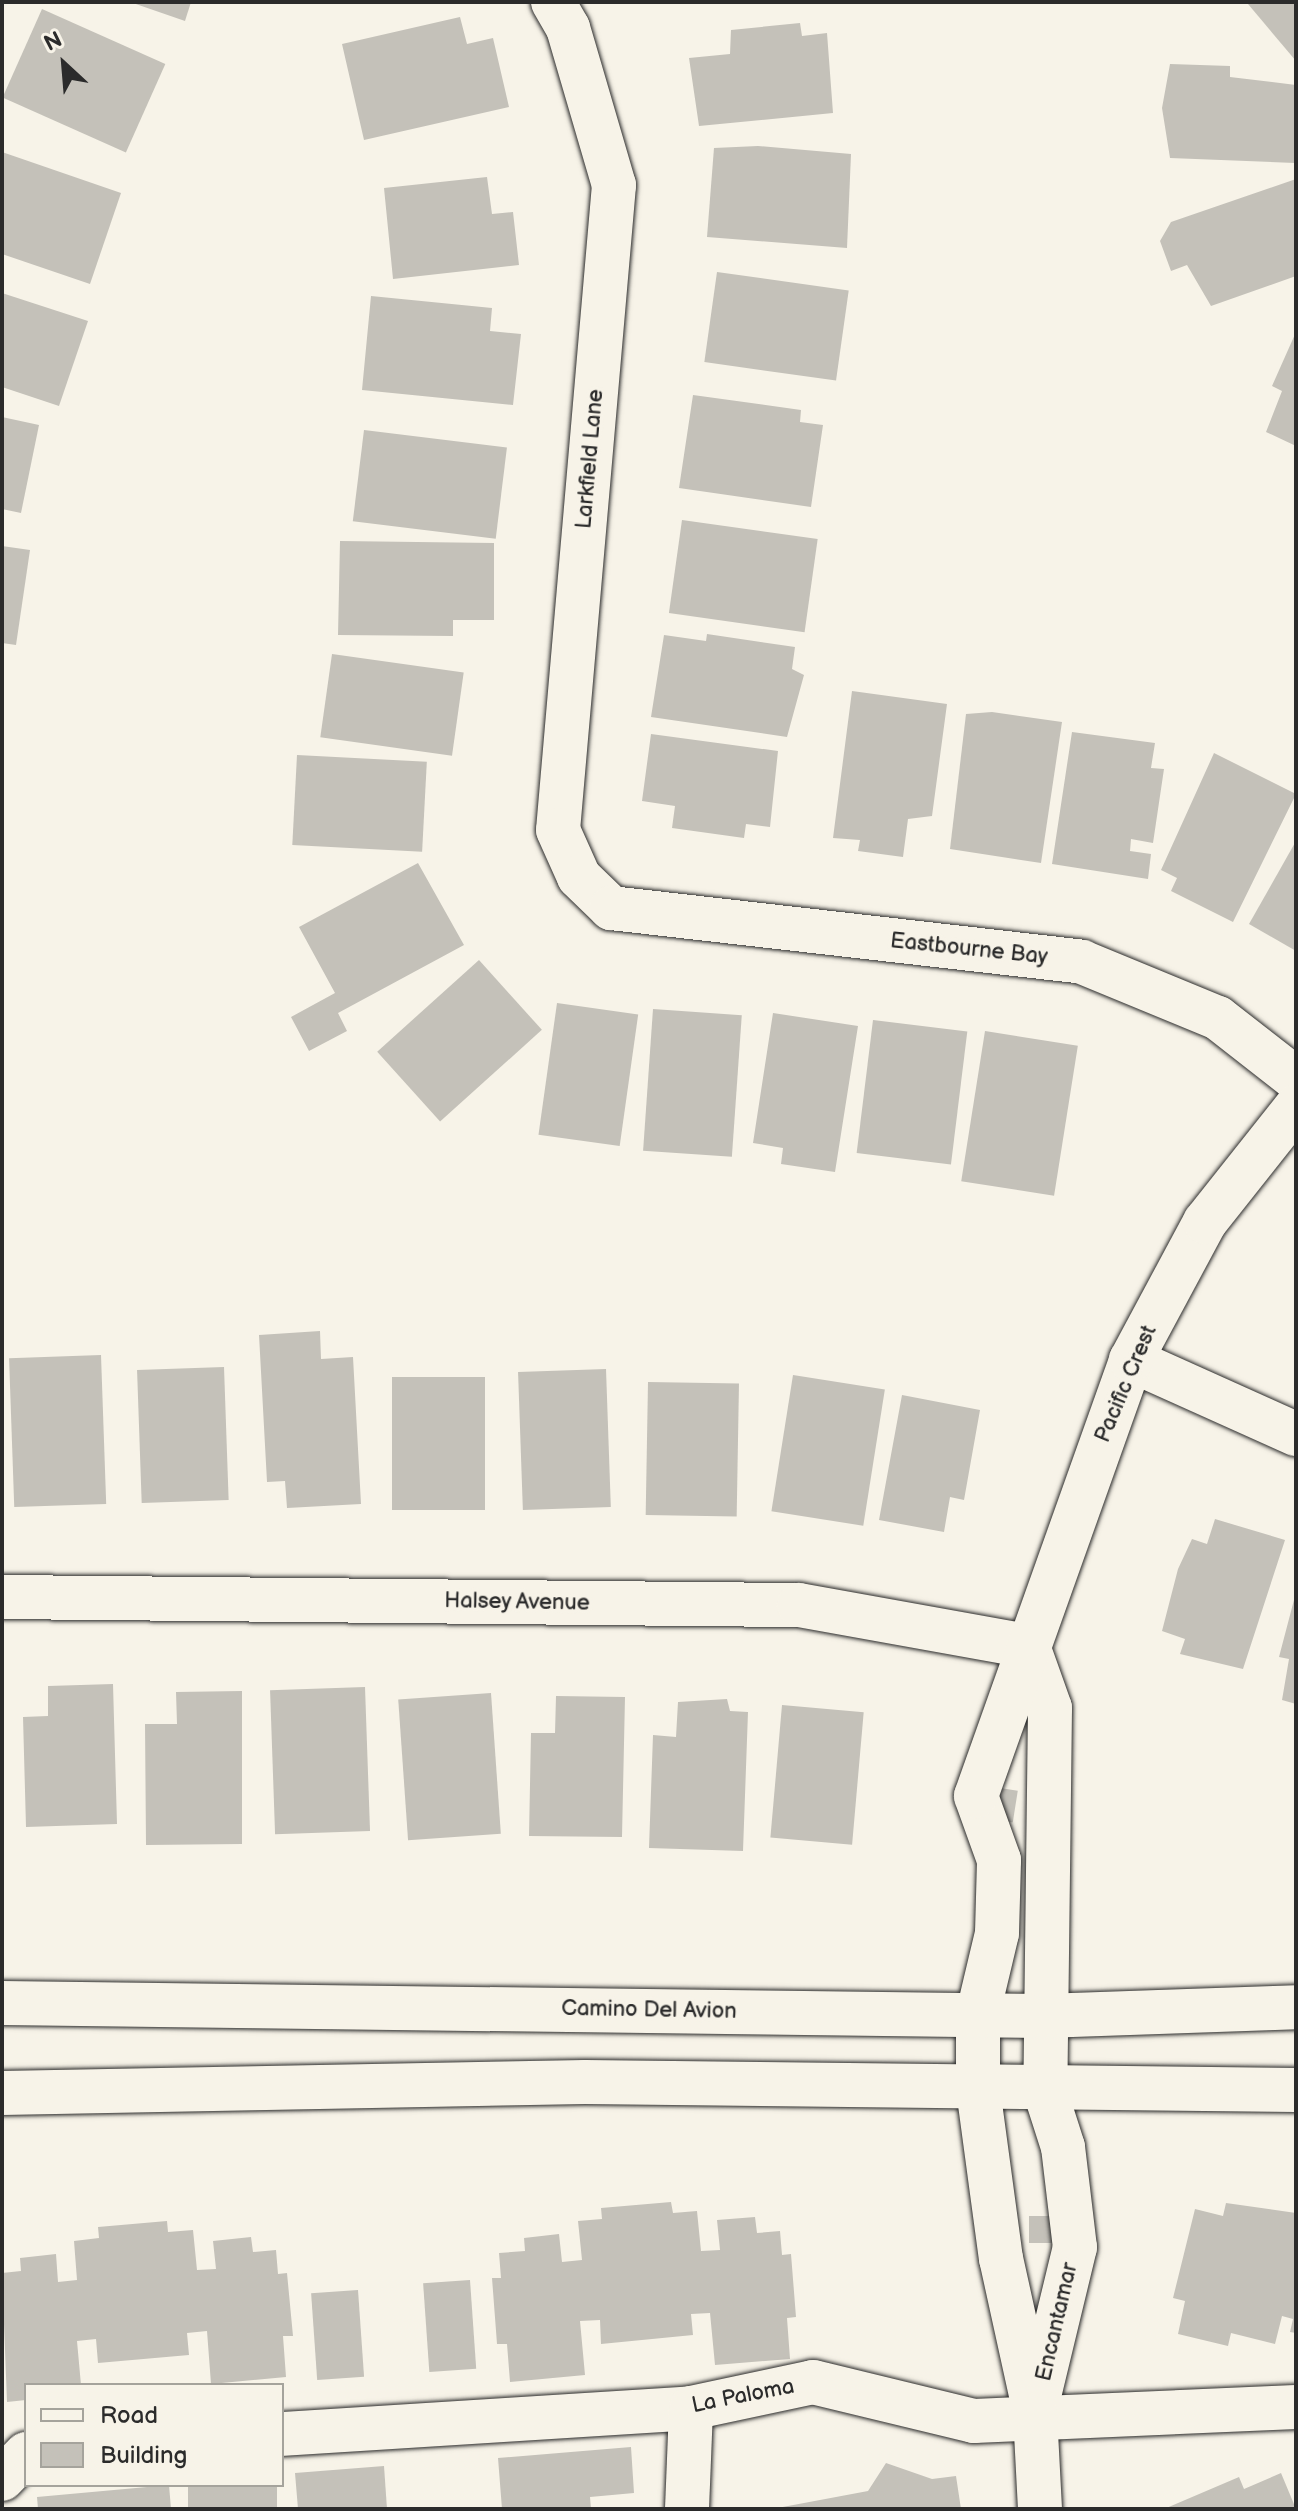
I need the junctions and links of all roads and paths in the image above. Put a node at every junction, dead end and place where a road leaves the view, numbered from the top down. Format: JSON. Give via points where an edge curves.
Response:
{"nodes":[{"id":1,"x":553,"y":2,"type":"edge"},
{"id":2,"x":611,"y":908,"type":"joint"},
{"id":3,"x":1296,"y":1079,"type":"edge"},
{"id":4,"x":1296,"y":1107,"type":"edge"},
{"id":5,"x":1131,"y":1360,"type":"junction"},
{"id":6,"x":1296,"y":1434,"type":"edge"},
{"id":7,"x":2,"y":1597,"type":"edge"},
{"id":8,"x":1028,"y":1646,"type":"junction"},
{"id":9,"x":2,"y":2003,"type":"edge"},
{"id":10,"x":1296,"y":2007,"type":"edge"},
{"id":11,"x":978,"y":2013,"type":"junction"},
{"id":12,"x":1043,"y":2016,"type":"junction"},
{"id":13,"x":978,"y":2088,"type":"junction"},
{"id":14,"x":1296,"y":2090,"type":"edge"},
{"id":15,"x":1045,"y":2091,"type":"junction"},
{"id":16,"x":2,"y":2093,"type":"edge"},
{"id":17,"x":1296,"y":2407,"type":"edge"},
{"id":18,"x":691,"y":2408,"type":"junction"},
{"id":19,"x":1035,"y":2413,"type":"junction"},
{"id":20,"x":284,"y":2434,"type":"edge"},
{"id":21,"x":24,"y":2456,"type":"edge"},
{"id":22,"x":2,"y":2479,"type":"edge"},
{"id":23,"x":687,"y":2509,"type":"edge"},
{"id":24,"x":1040,"y":2509,"type":"edge"}],
"edges":[{"from":1,"to":2,"type":"street","name":"Larkfield Lane","via":[[568,28],[614,185],[558,830],[579,877]]},
{"from":2,"to":3,"type":"street","name":"Eastbourne Bay","via":[[1082,962],[1218,1018]]},
{"from":4,"to":5,"type":"street","name":"Pacific Crest","via":[[1205,1222]]},
{"from":5,"to":6,"type":"street"},
{"from":5,"to":8,"type":"street","name":"Pacific Crest"},
{"from":7,"to":8,"type":"street","name":"Halsey Avenue","via":[[799,1605]]},
{"from":8,"to":11,"type":"street","name":"Pacific Crest","via":[[976,1796],[999,1860],[997,1933]]},
{"from":8,"to":12,"type":"street","via":[[1050,1708]]},
{"from":9,"to":11,"type":"street","name":"Camino Del Avion"},
{"from":10,"to":12,"type":"street","name":"Camino Del Avion"},
{"from":11,"to":12,"type":"street","name":"Camino Del Avion"},
{"from":11,"to":13,"type":"street","name":"Pacific Crest"},
{"from":12,"to":15,"type":"street"},
{"from":13,"to":15,"type":"street"},
{"from":13,"to":16,"type":"street","via":[[585,2082]]},
{"from":13,"to":19,"type":"street","name":"Encantamar","via":[[1001,2259]]},
{"from":14,"to":15,"type":"street"},
{"from":15,"to":19,"type":"street","name":"Encantamar","via":[[1063,2147],[1075,2247]]},
{"from":17,"to":19,"type":"street","name":"La Paloma"},
{"from":18,"to":19,"type":"street","name":"La Paloma","via":[[813,2382],[974,2421]]},
{"from":18,"to":20,"type":"street","name":"La Paloma"},
{"from":18,"to":23,"type":"street"},
{"from":19,"to":24,"type":"street","name":"Encantamar"},
{"from":21,"to":22,"type":"street"}]}
